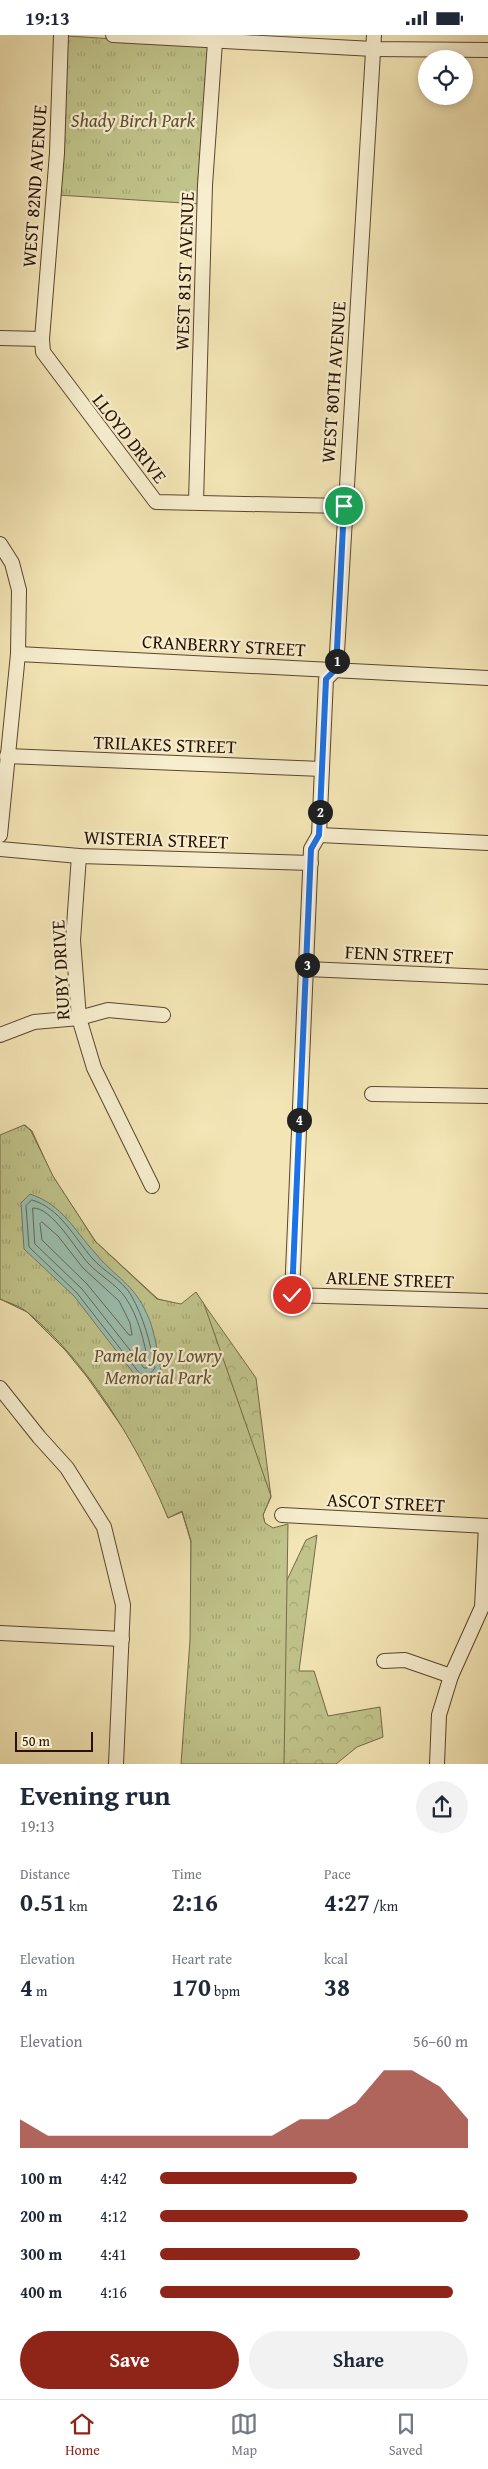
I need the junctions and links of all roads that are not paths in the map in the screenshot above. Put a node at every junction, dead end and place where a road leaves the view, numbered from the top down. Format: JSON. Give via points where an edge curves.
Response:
{"nodes":[{"id":1,"x":61,"y":35,"type":"edge"},
{"id":2,"x":113,"y":35,"type":"edge"},
{"id":3,"x":215,"y":42,"type":"junction"},
{"id":4,"x":373,"y":42,"type":"edge"},
{"id":5,"x":488,"y":51,"type":"edge"},
{"id":6,"x":0,"y":337,"type":"edge"},
{"id":7,"x":42,"y":339,"type":"junction"},
{"id":8,"x":196,"y":502,"type":"junction"},
{"id":9,"x":344,"y":506,"type":"junction"},
{"id":10,"x":0,"y":544,"type":"edge"},
{"id":11,"x":18,"y":654,"type":"junction"},
{"id":12,"x":336,"y":669,"type":"junction"},
{"id":13,"x":488,"y":678,"type":"edge"},
{"id":14,"x":7,"y":756,"type":"junction"},
{"id":15,"x":322,"y":769,"type":"junction"},
{"id":16,"x":0,"y":835,"type":"edge"},
{"id":17,"x":319,"y":835,"type":"junction"},
{"id":18,"x":488,"y":843,"type":"edge"},
{"id":19,"x":0,"y":849,"type":"edge"},
{"id":20,"x":79,"y":856,"type":"junction"},
{"id":21,"x":311,"y":863,"type":"junction"},
{"id":22,"x":307,"y":969,"type":"junction"},
{"id":23,"x":488,"y":977,"type":"edge"},
{"id":24,"x":163,"y":1015,"type":"dead end"},
{"id":25,"x":79,"y":1018,"type":"junction"},
{"id":26,"x":0,"y":1035,"type":"edge"},
{"id":27,"x":372,"y":1094,"type":"dead end"},
{"id":28,"x":488,"y":1096,"type":"edge"},
{"id":29,"x":152,"y":1186,"type":"dead end"},
{"id":30,"x":292,"y":1295,"type":"joint"},
{"id":31,"x":488,"y":1301,"type":"edge"},
{"id":32,"x":0,"y":1388,"type":"edge"},
{"id":33,"x":282,"y":1515,"type":"dead end"},
{"id":34,"x":487,"y":1526,"type":"edge"},
{"id":35,"x":0,"y":1633,"type":"edge"},
{"id":36,"x":122,"y":1639,"type":"junction"},
{"id":37,"x":384,"y":1661,"type":"dead end"},
{"id":38,"x":451,"y":1676,"type":"junction"},
{"id":39,"x":116,"y":1764,"type":"edge"},
{"id":40,"x":437,"y":1764,"type":"edge"}],
"edges":[{"from":1,"to":7,"type":"street","name":"WEST 82ND AVENUE","via":[[57,153]]},
{"from":2,"to":3,"type":"street"},
{"from":3,"to":4,"type":"street"},
{"from":3,"to":8,"type":"street","name":"WEST 81ST AVENUE","via":[[205,185]]},
{"from":4,"to":5,"type":"street"},
{"from":4,"to":9,"type":"street","name":"WEST 80TH AVENUE"},
{"from":6,"to":7,"type":"street"},
{"from":7,"to":8,"type":"street","name":"LLOYD DRIVE","via":[[43,352],[58,375],[156,502]]},
{"from":8,"to":9,"type":"street","name":"LLOYD DRIVE"},
{"from":9,"to":12,"type":"street","name":"WEST 80TH AVENUE"},
{"from":10,"to":11,"type":"street","via":[[12,563],[19,591]]},
{"from":11,"to":12,"type":"street","name":"CRANBERRY STREET"},
{"from":11,"to":14,"type":"street"},
{"from":12,"to":13,"type":"street","name":"CRANBERRY STREET"},
{"from":12,"to":15,"type":"street","name":"WEST 80TH AVENUE","via":[[326,679]]},
{"from":14,"to":15,"type":"street","name":"TRILAKES STREET"},
{"from":14,"to":16,"type":"street"},
{"from":15,"to":17,"type":"street","name":"WEST 80TH AVENUE"},
{"from":17,"to":18,"type":"street"},
{"from":17,"to":21,"type":"street","name":"WEST 80TH AVENUE","via":[[311,849]]},
{"from":19,"to":20,"type":"street","name":"WISTERIA STREET"},
{"from":20,"to":21,"type":"street","name":"WISTERIA STREET"},
{"from":20,"to":25,"type":"street","name":"RUBY DRIVE","via":[[73,940]]},
{"from":21,"to":22,"type":"street","name":"WEST 80TH AVENUE"},
{"from":22,"to":23,"type":"street","name":"FENN STREET"},
{"from":22,"to":30,"type":"street","name":"WEST 80TH AVENUE"},
{"from":24,"to":25,"type":"street","via":[[108,1010]]},
{"from":25,"to":26,"type":"street","via":[[34,1022]]},
{"from":25,"to":29,"type":"street","name":"RUBY DRIVE","via":[[94,1068]]},
{"from":27,"to":28,"type":"street"},
{"from":30,"to":31,"type":"street","name":"ARLENE STREET"},
{"from":32,"to":36,"type":"street","via":[[67,1468],[104,1527],[123,1605]]},
{"from":33,"to":34,"type":"street","name":"ASCOT STREET"},
{"from":34,"to":38,"type":"street","via":[[482,1607]]},
{"from":35,"to":36,"type":"street"},
{"from":36,"to":39,"type":"street"},
{"from":37,"to":38,"type":"street","via":[[405,1660]]},
{"from":38,"to":40,"type":"street","via":[[439,1715]]}]}
